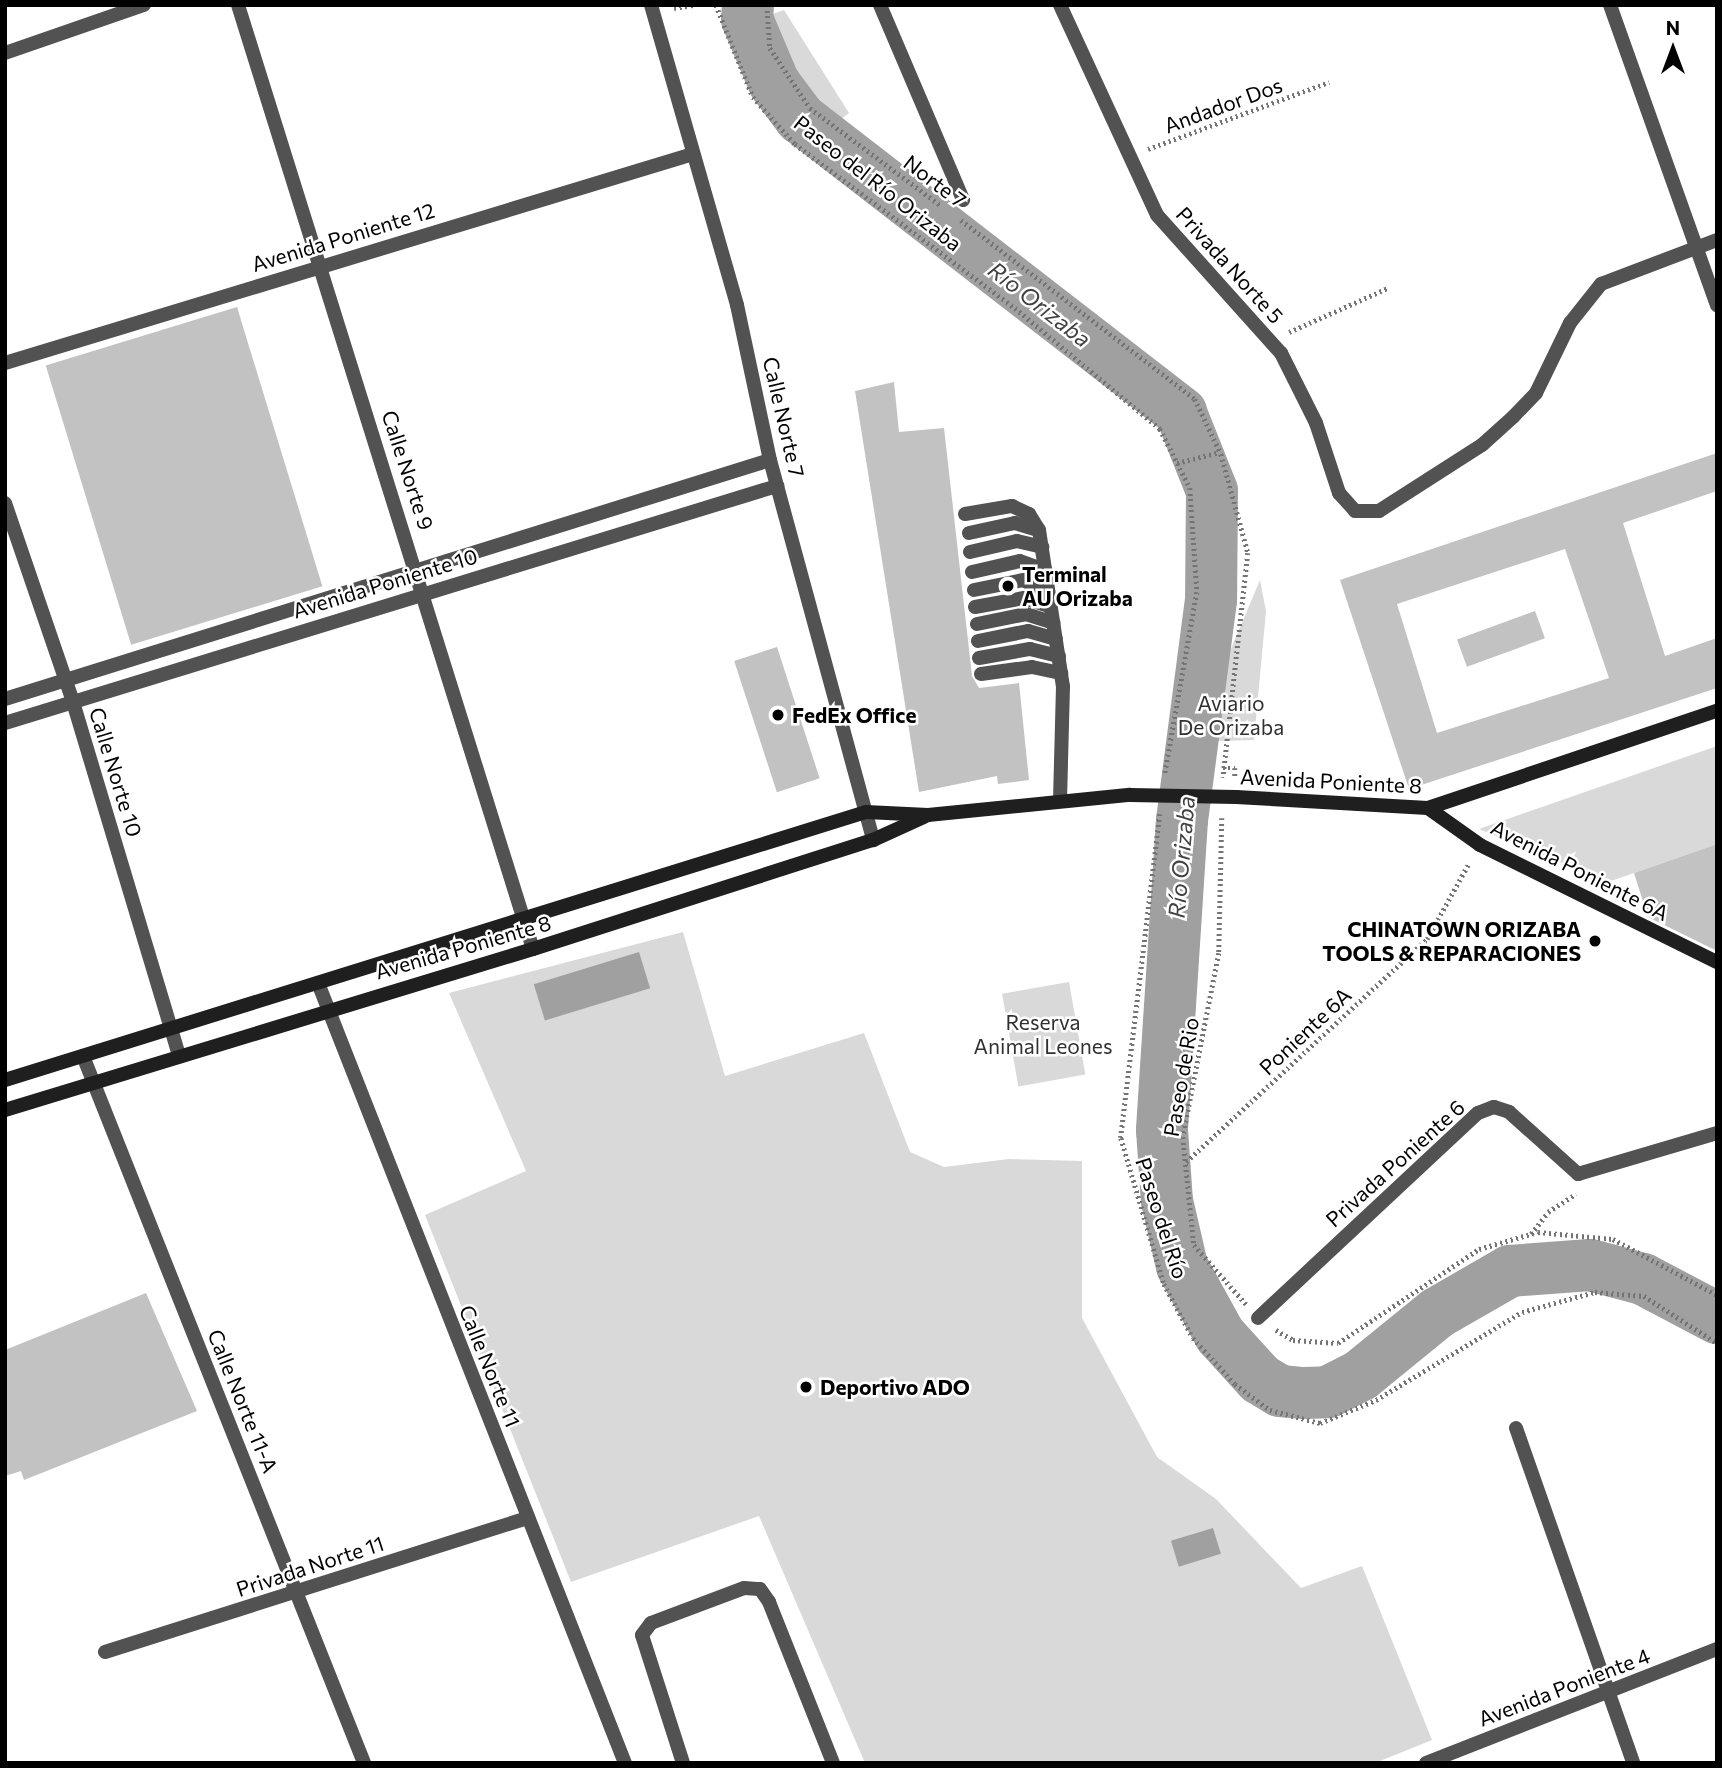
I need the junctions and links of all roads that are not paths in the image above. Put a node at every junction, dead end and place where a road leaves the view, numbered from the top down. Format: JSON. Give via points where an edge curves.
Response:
{"nodes":[{"id":1,"x":144,"y":5,"type":"edge"},
{"id":2,"x":238,"y":5,"type":"edge"},
{"id":3,"x":651,"y":5,"type":"edge"},
{"id":4,"x":880,"y":5,"type":"edge"},
{"id":5,"x":1060,"y":5,"type":"edge"},
{"id":6,"x":1610,"y":5,"type":"edge"},
{"id":7,"x":5,"y":53,"type":"edge"},
{"id":8,"x":693,"y":153,"type":"junction"},
{"id":9,"x":963,"y":200,"type":"dead end"},
{"id":10,"x":1717,"y":240,"type":"edge"},
{"id":11,"x":1698,"y":246,"type":"junction"},
{"id":12,"x":320,"y":265,"type":"junction"},
{"id":13,"x":1717,"y":306,"type":"edge"},
{"id":14,"x":5,"y":363,"type":"edge"},
{"id":15,"x":771,"y":460,"type":"junction"},
{"id":16,"x":777,"y":486,"type":"junction"},
{"id":17,"x":5,"y":503,"type":"edge"},
{"id":18,"x":965,"y":514,"type":"dead end"},
{"id":19,"x":1039,"y":530,"type":"junction"},
{"id":20,"x":969,"y":533,"type":"dead end"},
{"id":21,"x":1042,"y":547,"type":"junction"},
{"id":22,"x":970,"y":552,"type":"dead end"},
{"id":23,"x":417,"y":569,"type":"junction"},
{"id":24,"x":1045,"y":570,"type":"junction"},
{"id":25,"x":972,"y":572,"type":"dead end"},
{"id":26,"x":974,"y":590,"type":"dead end"},
{"id":27,"x":1048,"y":592,"type":"junction"},
{"id":28,"x":424,"y":593,"type":"junction"},
{"id":29,"x":975,"y":607,"type":"dead end"},
{"id":30,"x":1051,"y":607,"type":"junction"},
{"id":31,"x":1054,"y":623,"type":"junction"},
{"id":32,"x":977,"y":624,"type":"dead end"},
{"id":33,"x":1056,"y":639,"type":"junction"},
{"id":34,"x":978,"y":641,"type":"dead end"},
{"id":35,"x":1059,"y":656,"type":"junction"},
{"id":36,"x":979,"y":658,"type":"dead end"},
{"id":37,"x":981,"y":674,"type":"dead end"},
{"id":38,"x":1061,"y":674,"type":"junction"},
{"id":39,"x":65,"y":681,"type":"junction"},
{"id":40,"x":5,"y":699,"type":"edge"},
{"id":41,"x":73,"y":702,"type":"junction"},
{"id":42,"x":1717,"y":711,"type":"edge"},
{"id":43,"x":5,"y":723,"type":"edge"},
{"id":44,"x":1060,"y":797,"type":"junction"},
{"id":45,"x":1428,"y":808,"type":"junction"},
{"id":46,"x":866,"y":812,"type":"junction"},
{"id":47,"x":928,"y":815,"type":"junction"},
{"id":48,"x":873,"y":840,"type":"junction"},
{"id":49,"x":524,"y":918,"type":"junction"},
{"id":50,"x":533,"y":949,"type":"junction"},
{"id":51,"x":1717,"y":962,"type":"edge"},
{"id":52,"x":318,"y":983,"type":"junction"},
{"id":53,"x":325,"y":1009,"type":"junction"},
{"id":54,"x":170,"y":1028,"type":"junction"},
{"id":55,"x":83,"y":1056,"type":"junction"},
{"id":56,"x":179,"y":1056,"type":"junction"},
{"id":57,"x":5,"y":1080,"type":"edge"},
{"id":58,"x":92,"y":1084,"type":"junction"},
{"id":59,"x":5,"y":1110,"type":"edge"},
{"id":60,"x":1717,"y":1133,"type":"edge"},
{"id":61,"x":1258,"y":1318,"type":"road end"},
{"id":62,"x":1516,"y":1428,"type":"dead end"},
{"id":63,"x":528,"y":1518,"type":"junction"},
{"id":64,"x":298,"y":1592,"type":"junction"},
{"id":65,"x":1717,"y":1649,"type":"edge"},
{"id":66,"x":105,"y":1652,"type":"dead end"},
{"id":67,"x":1608,"y":1692,"type":"junction"},
{"id":68,"x":365,"y":1763,"type":"edge"},
{"id":69,"x":625,"y":1763,"type":"edge"},
{"id":70,"x":683,"y":1763,"type":"edge"},
{"id":71,"x":833,"y":1763,"type":"edge"},
{"id":72,"x":1426,"y":1763,"type":"edge"},
{"id":73,"x":1633,"y":1763,"type":"edge"}],
"edges":[{"from":1,"to":7,"type":"street"},
{"from":2,"to":12,"type":"street","name":"Calle Norte 9"},
{"from":3,"to":8,"type":"street","name":"Calle Norte 7"},
{"from":4,"to":9,"type":"street"},
{"from":5,"to":11,"type":"street","name":"Privada Norte 5","via":[[1128,156],[1171,236],[1270,341],[1301,388],[1339,493],[1355,511],[1379,511],[1482,445],[1513,417],[1536,393],[1570,323],[1601,284]]},
{"from":6,"to":11,"type":"street"},
{"from":8,"to":12,"type":"street","name":"Avenida Poniente 12"},
{"from":8,"to":15,"type":"street","name":"Calle Norte 7","via":[[737,305]]},
{"from":10,"to":11,"type":"street"},
{"from":11,"to":13,"type":"street"},
{"from":12,"to":14,"type":"street","name":"Avenida Poniente 12"},
{"from":12,"to":23,"type":"street","name":"Calle Norte 9"},
{"from":15,"to":16,"type":"street","name":"Calle Norte 7"},
{"from":15,"to":23,"type":"street","name":"Avenida Poniente 10"},
{"from":16,"to":28,"type":"street","name":"Avenida Poniente 10"},
{"from":16,"to":46,"type":"street","name":"Calle Norte 7"},
{"from":17,"to":39,"type":"street","name":"Calle Norte 10"},
{"from":18,"to":19,"type":"street","via":[[1012,506],[1029,513]]},
{"from":19,"to":20,"type":"street","via":[[1014,523]]},
{"from":19,"to":21,"type":"street"},
{"from":21,"to":22,"type":"street","via":[[1017,541]]},
{"from":21,"to":24,"type":"street"},
{"from":23,"to":28,"type":"street","name":"Calle Norte 9"},
{"from":23,"to":39,"type":"street","name":"Avenida Poniente 10"},
{"from":24,"to":25,"type":"street","via":[[1020,561]]},
{"from":24,"to":27,"type":"street"},
{"from":26,"to":27,"type":"street","via":[[1023,580]]},
{"from":27,"to":30,"type":"street"},
{"from":28,"to":41,"type":"street","name":"Avenida Poniente 10"},
{"from":28,"to":49,"type":"street","name":"Calle Norte 9"},
{"from":29,"to":30,"type":"street","via":[[1024,598]]},
{"from":30,"to":31,"type":"street"},
{"from":31,"to":32,"type":"street","via":[[1026,614]]},
{"from":31,"to":33,"type":"street"},
{"from":33,"to":34,"type":"street","via":[[1028,631]]},
{"from":33,"to":35,"type":"street"},
{"from":35,"to":36,"type":"street","via":[[1030,649]]},
{"from":35,"to":38,"type":"street"},
{"from":37,"to":38,"type":"street","via":[[1032,667]]},
{"from":38,"to":44,"type":"street"},
{"from":39,"to":40,"type":"street","name":"Avenida Poniente 10"},
{"from":39,"to":41,"type":"street","name":"Calle Norte 10"},
{"from":41,"to":43,"type":"street","name":"Avenida Poniente 10"},
{"from":41,"to":54,"type":"street","name":"Calle Norte 10"},
{"from":42,"to":45,"type":"street","name":"Avenida Poniente 8"},
{"from":44,"to":45,"type":"street","name":"Avenida Poniente 8","bridge":true,"via":[[1229,796]]},
{"from":44,"to":47,"type":"street","name":"Avenida Poniente 8"},
{"from":45,"to":51,"type":"street","name":"Avenida Poniente 6A","via":[[1480,845]]},
{"from":46,"to":47,"type":"street","name":"Avenida Poniente 8"},
{"from":46,"to":48,"type":"street","name":"Calle Norte 7"},
{"from":46,"to":49,"type":"street","name":"Avenida Poniente 8"},
{"from":47,"to":48,"type":"street","name":"Avenida Poniente 8"},
{"from":48,"to":50,"type":"street","name":"Avenida Poniente 8"},
{"from":49,"to":50,"type":"street","name":"Calle Norte 9"},
{"from":49,"to":52,"type":"street","name":"Avenida Poniente 8"},
{"from":50,"to":53,"type":"street","name":"Avenida Poniente 8"},
{"from":52,"to":53,"type":"street","name":"Calle Norte 11"},
{"from":52,"to":54,"type":"street","name":"Avenida Poniente 8"},
{"from":53,"to":56,"type":"street","name":"Avenida Poniente 8"},
{"from":53,"to":63,"type":"street","name":"Calle Norte 11"},
{"from":54,"to":55,"type":"street","name":"Avenida Poniente 8"},
{"from":54,"to":56,"type":"street","name":"Calle Norte 10"},
{"from":55,"to":57,"type":"street","name":"Avenida Poniente 8"},
{"from":55,"to":58,"type":"street","name":"Calle Norte 11-A"},
{"from":56,"to":58,"type":"street","name":"Avenida Poniente 8"},
{"from":58,"to":59,"type":"street","name":"Avenida Poniente 8"},
{"from":58,"to":64,"type":"street","name":"Calle Norte 11-A"},
{"from":60,"to":61,"type":"street","name":"Privada Poniente 6","via":[[1591,1174],[1566,1166],[1509,1112],[1494,1107],[1478,1114]]},
{"from":62,"to":67,"type":"street"},
{"from":63,"to":64,"type":"street","name":"Privada Norte 11"},
{"from":63,"to":69,"type":"street","name":"Calle Norte 11"},
{"from":64,"to":66,"type":"street","name":"Privada Norte 11"},
{"from":64,"to":68,"type":"street","name":"Calle Norte 11-A"},
{"from":65,"to":67,"type":"street","name":"Avenida Poniente 4"},
{"from":67,"to":72,"type":"street","name":"Avenida Poniente 4"},
{"from":67,"to":73,"type":"street"},
{"from":70,"to":71,"type":"street","via":[[642,1635],[651,1623],[744,1588],[760,1589],[769,1602]]}]}
